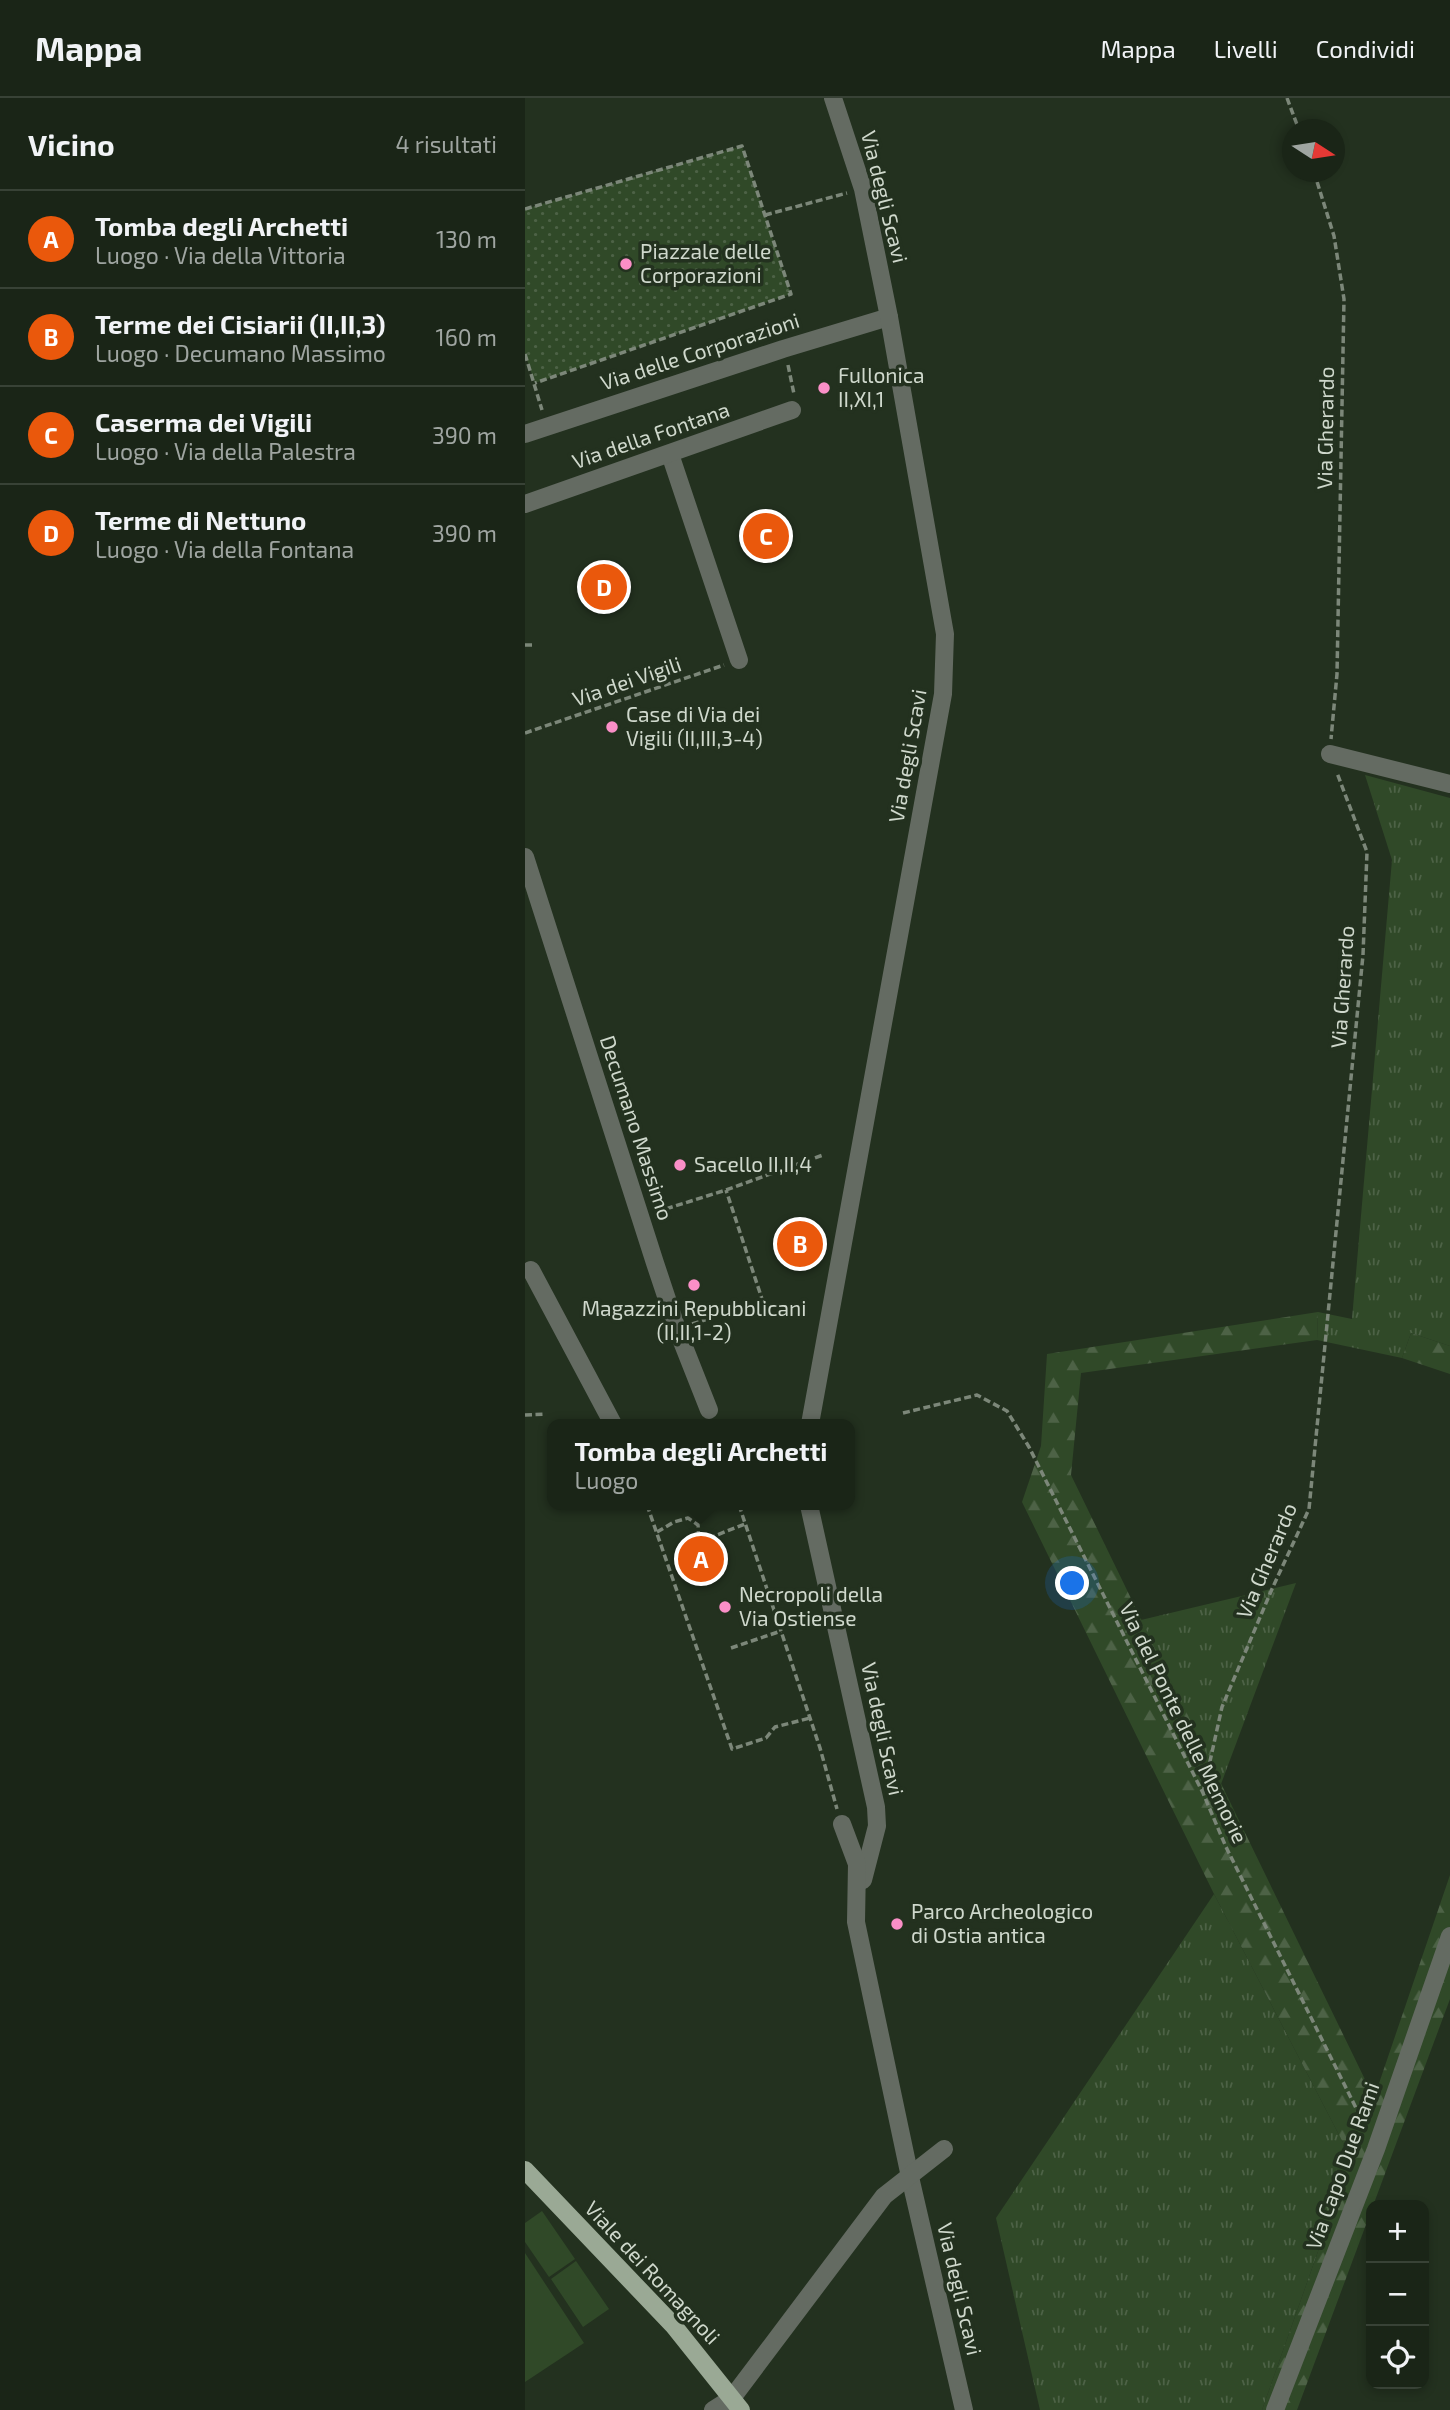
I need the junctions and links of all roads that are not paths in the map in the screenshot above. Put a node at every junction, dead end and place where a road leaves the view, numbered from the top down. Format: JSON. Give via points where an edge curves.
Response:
{"nodes":[{"id":1,"x":833,"y":98,"type":"edge"},
{"id":2,"x":889,"y":317,"type":"junction"},
{"id":3,"x":792,"y":410,"type":"road end"},
{"id":4,"x":525,"y":434,"type":"edge"},
{"id":5,"x":670,"y":454,"type":"junction"},
{"id":6,"x":525,"y":504,"type":"edge"},
{"id":7,"x":740,"y":660,"type":"road end"},
{"id":8,"x":1330,"y":754,"type":"road end"},
{"id":9,"x":1450,"y":784,"type":"edge"},
{"id":10,"x":525,"y":858,"type":"edge"},
{"id":11,"x":531,"y":1270,"type":"dead end"},
{"id":12,"x":709,"y":1410,"type":"dead end"},
{"id":13,"x":610,"y":1419,"type":"edge"},
{"id":14,"x":811,"y":1419,"type":"edge"},
{"id":15,"x":810,"y":1510,"type":"edge"},
{"id":16,"x":842,"y":1824,"type":"road end"},
{"id":17,"x":856,"y":1922,"type":"junction"},
{"id":18,"x":1450,"y":1936,"type":"edge"},
{"id":19,"x":944,"y":2149,"type":"dead end"},
{"id":20,"x":525,"y":2170,"type":"edge"},
{"id":21,"x":910,"y":2177,"type":"junction"},
{"id":22,"x":736,"y":2404,"type":"edge"},
{"id":23,"x":713,"y":2410,"type":"edge"},
{"id":24,"x":964,"y":2410,"type":"edge"},
{"id":25,"x":1275,"y":2410,"type":"edge"}],
"edges":[{"from":1,"to":2,"type":"street","name":"Via degli Scavi","via":[[863,189]]},
{"from":2,"to":4,"type":"street","name":"Via delle Corporazioni"},
{"from":2,"to":14,"type":"street","name":"Via degli Scavi","via":[[945,634],[943,694]]},
{"from":3,"to":5,"type":"street","name":"Via della Fontana"},
{"from":5,"to":6,"type":"street","name":"Via della Fontana"},
{"from":5,"to":7,"type":"street"},
{"from":8,"to":9,"type":"street"},
{"from":10,"to":12,"type":"street","name":"Decumano Massimo","via":[[677,1329]]},
{"from":11,"to":13,"type":"street"},
{"from":15,"to":17,"type":"street","name":"Via degli Scavi","via":[[876,1807],[877,1826]]},
{"from":16,"to":17,"type":"street","name":"Via degli Scavi","via":[[857,1864]]},
{"from":17,"to":21,"type":"street","name":"Via degli Scavi"},
{"from":18,"to":25,"type":"street","name":"Via Capo Due Rami","via":[[1376,2149]]},
{"from":19,"to":21,"type":"street"},
{"from":20,"to":22,"type":"main road","name":"Viale dei Romagnoli","via":[[666,2316]]},
{"from":21,"to":22,"type":"street","via":[[884,2196]]},
{"from":21,"to":24,"type":"street","name":"Via degli Scavi"},
{"from":22,"to":23,"type":"street"}]}
